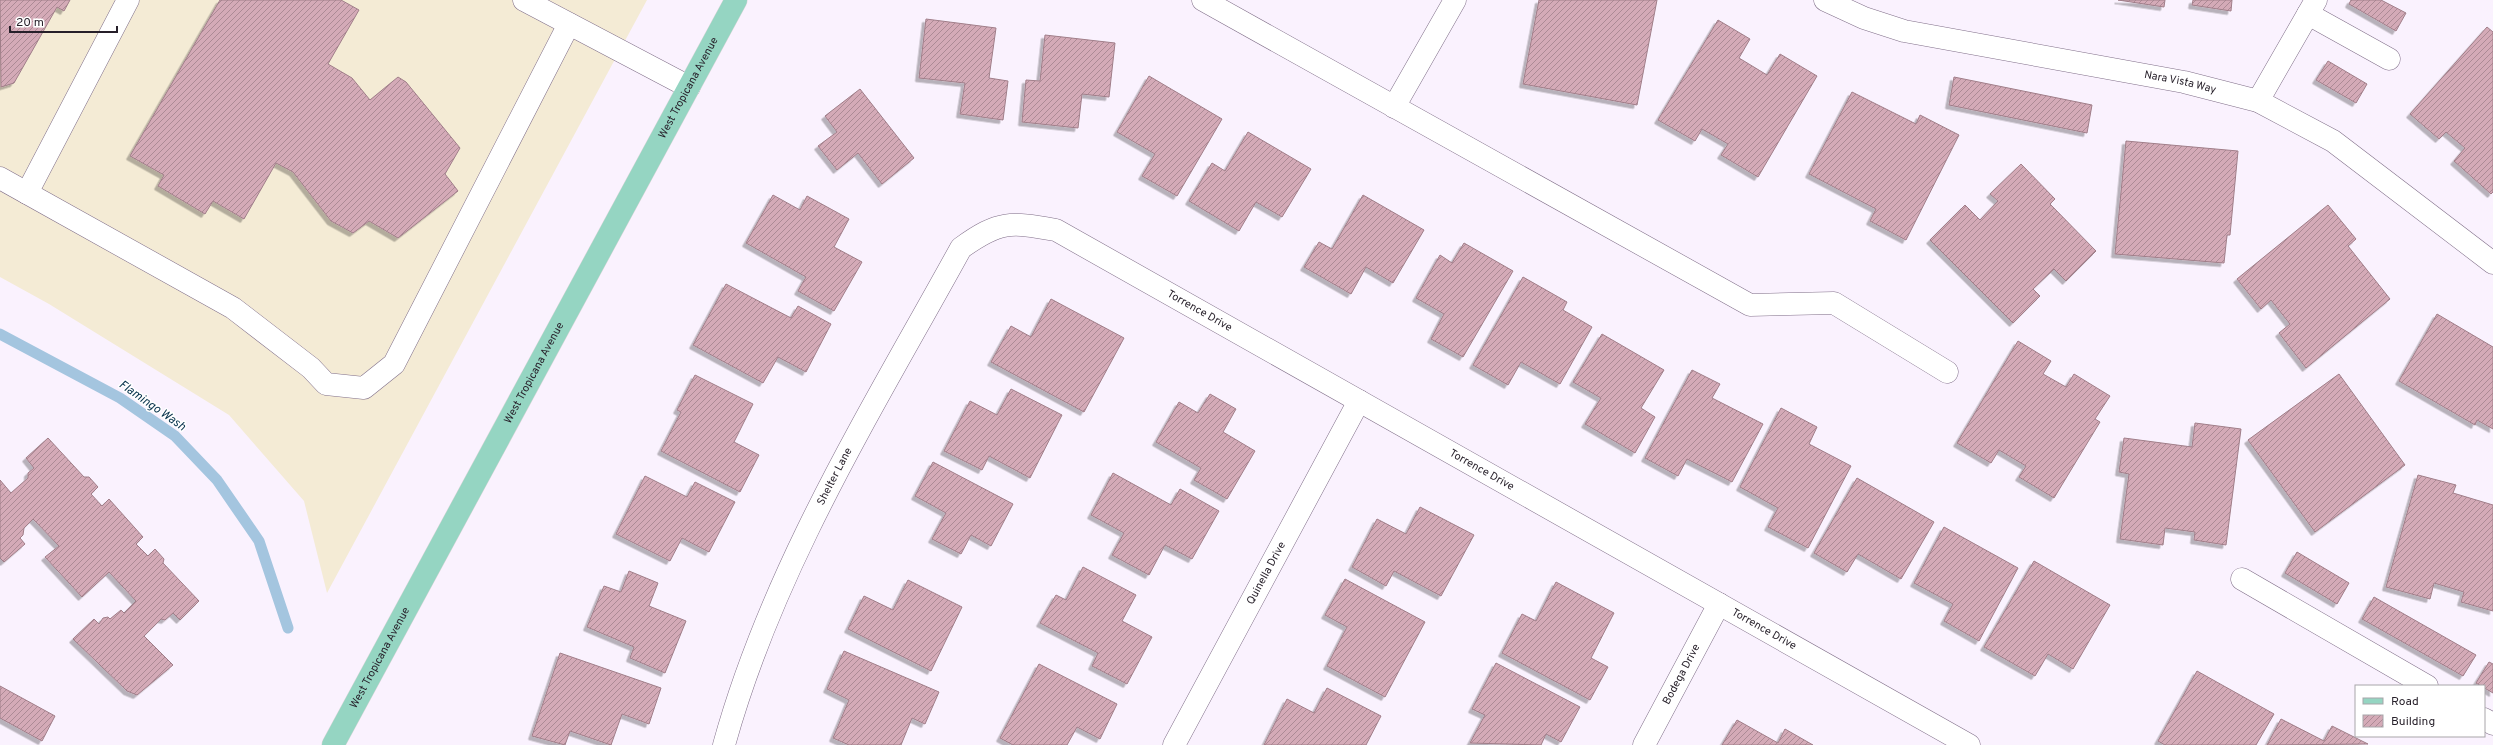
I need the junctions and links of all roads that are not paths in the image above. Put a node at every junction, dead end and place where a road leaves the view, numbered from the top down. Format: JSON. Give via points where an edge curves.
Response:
{"nodes":[{"id":1,"x":128,"y":0,"type":"edge"},
{"id":2,"x":524,"y":0,"type":"edge"},
{"id":3,"x":736,"y":0,"type":"edge"},
{"id":4,"x":1203,"y":0,"type":"edge"},
{"id":5,"x":1455,"y":0,"type":"edge"},
{"id":6,"x":1829,"y":1,"type":"edge"},
{"id":7,"x":2312,"y":7,"type":"edge"},
{"id":8,"x":569,"y":24,"type":"junction"},
{"id":9,"x":2389,"y":59,"type":"dead end"},
{"id":10,"x":689,"y":87,"type":"junction"},
{"id":11,"x":2258,"y":101,"type":"junction"},
{"id":12,"x":1394,"y":107,"type":"junction"},
{"id":13,"x":0,"y":178,"type":"edge"},
{"id":14,"x":27,"y":193,"type":"junction"},
{"id":15,"x":986,"y":230,"type":"joint"},
{"id":16,"x":2493,"y":263,"type":"edge"},
{"id":17,"x":1947,"y":372,"type":"dead end"},
{"id":18,"x":1359,"y":401,"type":"junction"},
{"id":19,"x":2242,"y":579,"type":"dead end"},
{"id":20,"x":1719,"y":604,"type":"junction"},
{"id":21,"x":2425,"y":685,"type":"edge"},
{"id":22,"x":333,"y":745,"type":"edge"},
{"id":23,"x":724,"y":745,"type":"edge"},
{"id":24,"x":1174,"y":745,"type":"edge"},
{"id":25,"x":1644,"y":745,"type":"edge"},
{"id":26,"x":1969,"y":745,"type":"edge"}],
"edges":[{"from":1,"to":14,"type":"street"},
{"from":2,"to":8,"type":"street"},
{"from":3,"to":10,"type":"main road","name":"West Tropicana Avenue"},
{"from":4,"to":12,"type":"street"},
{"from":5,"to":12,"type":"street"},
{"from":6,"to":11,"type":"street","name":"Nara Vista Way","via":[[1864,18],[1904,31],[2184,82]]},
{"from":7,"to":9,"type":"street"},
{"from":7,"to":11,"type":"street"},
{"from":8,"to":10,"type":"street"},
{"from":8,"to":14,"type":"street","via":[[396,360],[364,388],[326,384],[311,368],[233,308]]},
{"from":10,"to":22,"type":"main road","name":"West Tropicana Avenue"},
{"from":11,"to":16,"type":"street","name":"Nara Vista Way","via":[[2333,141]]},
{"from":12,"to":17,"type":"street","via":[[1750,305],[1834,303]]},
{"from":13,"to":14,"type":"street"},
{"from":15,"to":18,"type":"street","name":"Torrence Drive","via":[[1018,223],[1056,230]]},
{"from":15,"to":23,"type":"street","name":"Shelter Lane","via":[[962,248],[822,500],[764,626]]},
{"from":18,"to":20,"type":"street","name":"Torrence Drive"},
{"from":18,"to":24,"type":"street","name":"Quinella Drive"},
{"from":19,"to":21,"type":"street"},
{"from":20,"to":25,"type":"street","name":"Bodega Drive"},
{"from":20,"to":26,"type":"street","name":"Torrence Drive"}]}
